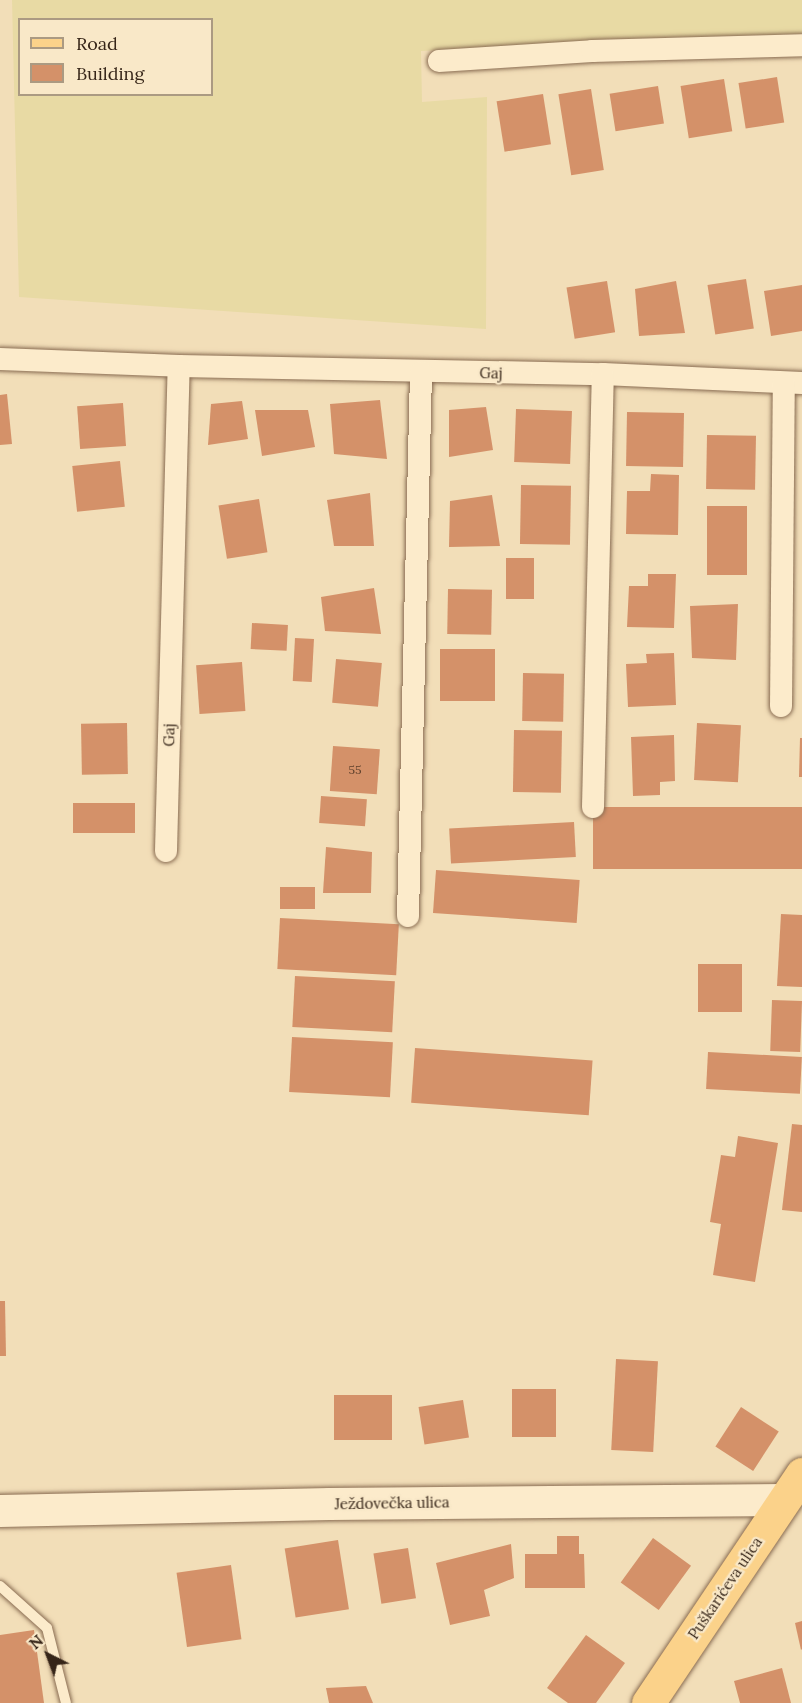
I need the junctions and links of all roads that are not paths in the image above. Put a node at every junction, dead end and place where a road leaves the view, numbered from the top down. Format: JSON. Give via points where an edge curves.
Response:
{"nodes":[{"id":1,"x":802,"y":45,"type":"edge"},
{"id":2,"x":440,"y":61,"type":"dead end"},
{"id":3,"x":0,"y":359,"type":"edge"},
{"id":4,"x":179,"y":366,"type":"junction"},
{"id":5,"x":421,"y":372,"type":"junction"},
{"id":6,"x":603,"y":374,"type":"junction"},
{"id":7,"x":793,"y":383,"type":"edge"},
{"id":8,"x":781,"y":706,"type":"dead end"},
{"id":9,"x":593,"y":807,"type":"dead end"},
{"id":10,"x":166,"y":851,"type":"dead end"},
{"id":11,"x":408,"y":916,"type":"dead end"},
{"id":12,"x":793,"y":1487,"type":"edge"},
{"id":13,"x":0,"y":1511,"type":"edge"},
{"id":14,"x":0,"y":1586,"type":"edge"},
{"id":15,"x":66,"y":1703,"type":"edge"},
{"id":16,"x":648,"y":1703,"type":"edge"}],
"edges":[{"from":1,"to":2,"type":"street"},
{"from":3,"to":4,"type":"street","name":"Gaj"},
{"from":4,"to":5,"type":"street","name":"Gaj"},
{"from":4,"to":10,"type":"street","name":"Gaj"},
{"from":5,"to":6,"type":"street","name":"Gaj"},
{"from":5,"to":11,"type":"street"},
{"from":6,"to":7,"type":"street","name":"Gaj"},
{"from":6,"to":9,"type":"street"},
{"from":7,"to":8,"type":"street"},
{"from":12,"to":13,"type":"main road","name":"Ježdovečka ulica"},
{"from":12,"to":16,"type":"main road","name":"Puškarićeva ulica"},
{"from":14,"to":15,"type":"lane","via":[[47,1628]]}]}
